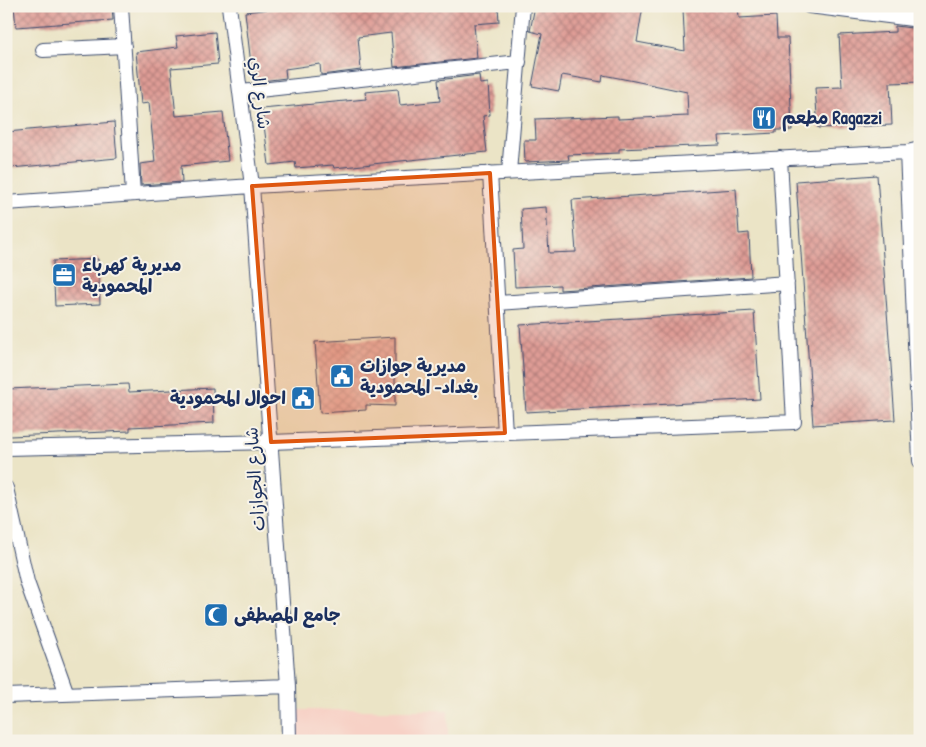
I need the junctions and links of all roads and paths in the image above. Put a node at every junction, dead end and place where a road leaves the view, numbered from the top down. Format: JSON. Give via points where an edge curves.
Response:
{"nodes":[{"id":1,"x":121,"y":6,"type":"edge"},
{"id":2,"x":229,"y":6,"type":"edge"},
{"id":3,"x":523,"y":6,"type":"edge"},
{"id":4,"x":809,"y":6,"type":"edge"},
{"id":5,"x":824,"y":7,"type":"edge"},
{"id":6,"x":920,"y":20,"type":"edge"},
{"id":7,"x":124,"y":46,"type":"junction"},
{"id":8,"x":42,"y":50,"type":"dead end"},
{"id":9,"x":519,"y":62,"type":"junction"},
{"id":10,"x":241,"y":92,"type":"junction"},
{"id":11,"x":913,"y":150,"type":"edge"},
{"id":12,"x":780,"y":158,"type":"junction"},
{"id":13,"x":509,"y":172,"type":"junction"},
{"id":14,"x":490,"y":173,"type":"junction"},
{"id":15,"x":252,"y":186,"type":"junction"},
{"id":16,"x":133,"y":194,"type":"junction"},
{"id":17,"x":6,"y":203,"type":"edge"},
{"id":18,"x":787,"y":282,"type":"junction"},
{"id":19,"x":498,"y":302,"type":"junction"},
{"id":20,"x":917,"y":335,"type":"edge"},
{"id":21,"x":505,"y":433,"type":"junction"},
{"id":22,"x":271,"y":442,"type":"junction"},
{"id":23,"x":6,"y":448,"type":"edge"},
{"id":24,"x":920,"y":461,"type":"edge"},
{"id":25,"x":6,"y":488,"type":"edge"},
{"id":26,"x":288,"y":686,"type":"junction"},
{"id":27,"x":67,"y":694,"type":"junction"},
{"id":28,"x":6,"y":696,"type":"edge"},
{"id":29,"x":290,"y":741,"type":"edge"}],
"edges":[{"from":1,"to":7,"type":"street"},
{"from":2,"to":10,"type":"street","name":"شارع الري"},
{"from":3,"to":9,"type":"street"},
{"from":4,"to":5,"type":"street"},
{"from":5,"to":6,"type":"street"},
{"from":7,"to":8,"type":"street"},
{"from":7,"to":16,"type":"street"},
{"from":9,"to":10,"type":"street"},
{"from":9,"to":13,"type":"street"},
{"from":10,"to":15,"type":"street","name":"شارع الري"},
{"from":11,"to":12,"type":"street"},
{"from":11,"to":20,"type":"street"},
{"from":12,"to":13,"type":"street"},
{"from":12,"to":18,"type":"street"},
{"from":13,"to":14,"type":"street"},
{"from":14,"to":15,"type":"street"},
{"from":14,"to":19,"type":"street"},
{"from":15,"to":16,"type":"street"},
{"from":15,"to":22,"type":"street","name":"شارع الجوازات"},
{"from":16,"to":17,"type":"street"},
{"from":18,"to":19,"type":"street"},
{"from":18,"to":21,"type":"street","via":[[794,422]]},
{"from":19,"to":21,"type":"street"},
{"from":20,"to":24,"type":"street"},
{"from":21,"to":22,"type":"street"},
{"from":22,"to":23,"type":"street"},
{"from":22,"to":26,"type":"street","name":"شارع الجوازات"},
{"from":25,"to":27,"type":"street","via":[[27,582]]},
{"from":26,"to":27,"type":"street"},
{"from":26,"to":29,"type":"street","name":"شارع الجوازات"},
{"from":27,"to":28,"type":"street"}]}
